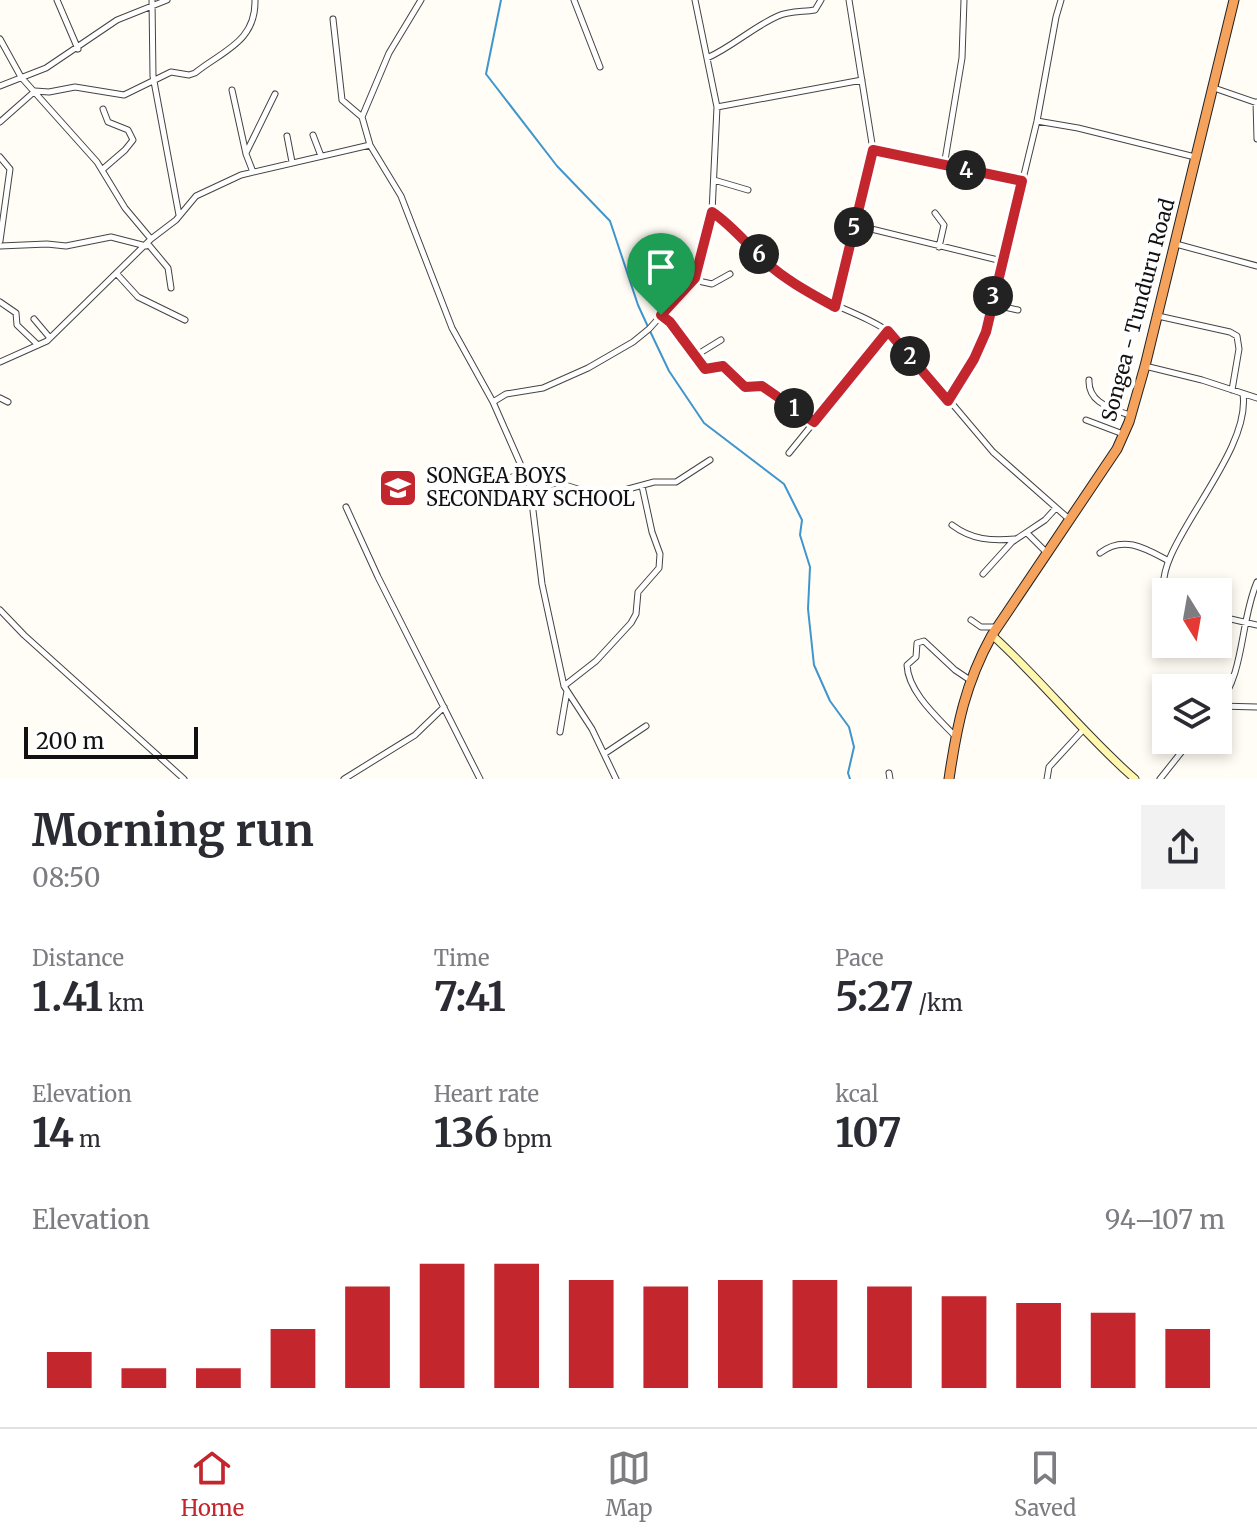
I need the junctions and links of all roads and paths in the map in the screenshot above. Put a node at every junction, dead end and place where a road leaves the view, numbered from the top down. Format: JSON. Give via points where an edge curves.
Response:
{"nodes":[{"id":1,"x":57,"y":0,"type":"edge"},
{"id":2,"x":167,"y":0,"type":"edge"},
{"id":3,"x":255,"y":0,"type":"edge"},
{"id":4,"x":421,"y":0,"type":"edge"},
{"id":5,"x":574,"y":0,"type":"edge"},
{"id":6,"x":695,"y":0,"type":"edge"},
{"id":7,"x":821,"y":0,"type":"edge"},
{"id":8,"x":849,"y":0,"type":"edge"},
{"id":9,"x":964,"y":0,"type":"edge"},
{"id":10,"x":1061,"y":0,"type":"edge"},
{"id":11,"x":1234,"y":0,"type":"edge"},
{"id":12,"x":151,"y":2,"type":"edge"},
{"id":13,"x":333,"y":19,"type":"dead end"},
{"id":14,"x":0,"y":39,"type":"edge"},
{"id":15,"x":78,"y":49,"type":"junction"},
{"id":16,"x":707,"y":58,"type":"junction"},
{"id":17,"x":600,"y":67,"type":"dead end"},
{"id":18,"x":21,"y":77,"type":"junction"},
{"id":19,"x":862,"y":80,"type":"junction"},
{"id":20,"x":154,"y":81,"type":"junction"},
{"id":21,"x":0,"y":86,"type":"edge"},
{"id":22,"x":1213,"y":87,"type":"junction"},
{"id":23,"x":232,"y":90,"type":"dead end"},
{"id":24,"x":35,"y":91,"type":"junction"},
{"id":25,"x":275,"y":94,"type":"dead end"},
{"id":26,"x":1256,"y":103,"type":"edge"},
{"id":27,"x":717,"y":107,"type":"junction"},
{"id":28,"x":103,"y":109,"type":"dead end"},
{"id":29,"x":362,"y":117,"type":"junction"},
{"id":30,"x":1037,"y":121,"type":"junction"},
{"id":31,"x":0,"y":122,"type":"edge"},
{"id":32,"x":313,"y":135,"type":"dead end"},
{"id":33,"x":287,"y":136,"type":"dead end"},
{"id":34,"x":1257,"y":139,"type":"edge"},
{"id":35,"x":370,"y":145,"type":"junction"},
{"id":36,"x":873,"y":150,"type":"junction"},
{"id":37,"x":246,"y":154,"type":"junction"},
{"id":38,"x":321,"y":156,"type":"junction"},
{"id":39,"x":0,"y":157,"type":"edge"},
{"id":40,"x":1196,"y":157,"type":"junction"},
{"id":41,"x":292,"y":162,"type":"junction"},
{"id":42,"x":944,"y":166,"type":"junction"},
{"id":43,"x":103,"y":169,"type":"junction"},
{"id":44,"x":253,"y":172,"type":"junction"},
{"id":45,"x":714,"y":180,"type":"junction"},
{"id":46,"x":1022,"y":181,"type":"junction"},
{"id":47,"x":748,"y":190,"type":"dead end"},
{"id":48,"x":712,"y":212,"type":"junction"},
{"id":49,"x":935,"y":213,"type":"dead end"},
{"id":50,"x":179,"y":216,"type":"junction"},
{"id":51,"x":855,"y":225,"type":"junction"},
{"id":52,"x":0,"y":243,"type":"edge"},
{"id":53,"x":148,"y":243,"type":"junction"},
{"id":54,"x":1175,"y":243,"type":"junction"},
{"id":55,"x":939,"y":247,"type":"junction"},
{"id":56,"x":1002,"y":261,"type":"junction"},
{"id":57,"x":1257,"y":266,"type":"edge"},
{"id":58,"x":117,"y":274,"type":"junction"},
{"id":59,"x":730,"y":274,"type":"dead end"},
{"id":60,"x":694,"y":280,"type":"junction"},
{"id":61,"x":171,"y":288,"type":"dead end"},
{"id":62,"x":0,"y":302,"type":"edge"},
{"id":63,"x":991,"y":304,"type":"junction"},
{"id":64,"x":835,"y":307,"type":"junction"},
{"id":65,"x":1018,"y":310,"type":"dead end"},
{"id":66,"x":661,"y":315,"type":"junction"},
{"id":67,"x":1157,"y":316,"type":"junction"},
{"id":68,"x":34,"y":319,"type":"dead end"},
{"id":69,"x":185,"y":320,"type":"dead end"},
{"id":70,"x":888,"y":331,"type":"junction"},
{"id":71,"x":50,"y":338,"type":"junction"},
{"id":72,"x":721,"y":340,"type":"dead end"},
{"id":73,"x":38,"y":345,"type":"junction"},
{"id":74,"x":695,"y":356,"type":"junction"},
{"id":75,"x":0,"y":362,"type":"edge"},
{"id":76,"x":1145,"y":366,"type":"junction"},
{"id":77,"x":1089,"y":380,"type":"dead end"},
{"id":78,"x":1232,"y":390,"type":"junction"},
{"id":79,"x":1243,"y":394,"type":"junction"},
{"id":80,"x":0,"y":398,"type":"edge"},
{"id":81,"x":1257,"y":398,"type":"edge"},
{"id":82,"x":948,"y":401,"type":"junction"},
{"id":83,"x":8,"y":402,"type":"dead end"},
{"id":84,"x":493,"y":402,"type":"junction"},
{"id":85,"x":1130,"y":415,"type":"junction"},
{"id":86,"x":1086,"y":420,"type":"dead end"},
{"id":87,"x":814,"y":422,"type":"junction"},
{"id":88,"x":1124,"y":434,"type":"junction"},
{"id":89,"x":789,"y":453,"type":"dead end"},
{"id":90,"x":710,"y":460,"type":"dead end"},
{"id":91,"x":524,"y":472,"type":"junction"},
{"id":92,"x":482,"y":473,"type":"dead end"},
{"id":93,"x":530,"y":486,"type":"junction"},
{"id":94,"x":642,"y":486,"type":"junction"},
{"id":95,"x":346,"y":507,"type":"dead end"},
{"id":96,"x":1056,"y":508,"type":"junction"},
{"id":97,"x":1070,"y":520,"type":"junction"},
{"id":98,"x":952,"y":525,"type":"dead end"},
{"id":99,"x":1027,"y":533,"type":"junction"},
{"id":100,"x":1016,"y":539,"type":"junction"},
{"id":101,"x":1100,"y":553,"type":"dead end"},
{"id":102,"x":1047,"y":554,"type":"junction"},
{"id":103,"x":1167,"y":560,"type":"junction"},
{"id":104,"x":983,"y":574,"type":"dead end"},
{"id":105,"x":1165,"y":578,"type":"edge"},
{"id":106,"x":1257,"y":582,"type":"edge"},
{"id":107,"x":0,"y":610,"type":"edge"},
{"id":108,"x":971,"y":620,"type":"dead end"},
{"id":109,"x":1232,"y":620,"type":"edge"},
{"id":110,"x":1244,"y":623,"type":"junction"},
{"id":111,"x":1257,"y":625,"type":"edge"},
{"id":112,"x":994,"y":631,"type":"junction"},
{"id":113,"x":1232,"y":674,"type":"edge"},
{"id":114,"x":970,"y":680,"type":"junction"},
{"id":115,"x":566,"y":688,"type":"junction"},
{"id":116,"x":1232,"y":699,"type":"edge"},
{"id":117,"x":1238,"y":704,"type":"junction"},
{"id":118,"x":1232,"y":705,"type":"edge"},
{"id":119,"x":444,"y":707,"type":"junction"},
{"id":120,"x":1257,"y":707,"type":"edge"},
{"id":121,"x":580,"y":712,"type":"junction"},
{"id":122,"x":565,"y":713,"type":"junction"},
{"id":123,"x":646,"y":726,"type":"dead end"},
{"id":124,"x":1083,"y":730,"type":"junction"},
{"id":125,"x":560,"y":732,"type":"dead end"},
{"id":126,"x":956,"y":737,"type":"junction"},
{"id":127,"x":604,"y":754,"type":"junction"},
{"id":128,"x":1180,"y":754,"type":"edge"},
{"id":129,"x":184,"y":779,"type":"edge"},
{"id":130,"x":344,"y":779,"type":"edge"},
{"id":131,"x":480,"y":779,"type":"edge"},
{"id":132,"x":616,"y":779,"type":"edge"},
{"id":133,"x":949,"y":779,"type":"edge"},
{"id":134,"x":1047,"y":779,"type":"edge"},
{"id":135,"x":1135,"y":779,"type":"edge"},
{"id":136,"x":1160,"y":779,"type":"edge"}],
"edges":[{"from":1,"to":15,"type":"street"},
{"from":2,"to":12,"type":"street"},
{"from":3,"to":20,"type":"street","via":[[244,38],[195,73],[174,72]]},
{"from":4,"to":29,"type":"street","via":[[389,53]]},
{"from":5,"to":17,"type":"street"},
{"from":6,"to":16,"type":"street"},
{"from":7,"to":16,"type":"street","via":[[815,10],[775,17]]},
{"from":8,"to":19,"type":"street"},
{"from":9,"to":42,"type":"street","via":[[962,58]]},
{"from":10,"to":30,"type":"street"},
{"from":11,"to":22,"type":"highway","name":"Songea - Tunduru Road"},
{"from":12,"to":15,"type":"street"},
{"from":12,"to":20,"type":"street"},
{"from":13,"to":29,"type":"street","via":[[342,100]]},
{"from":14,"to":18,"type":"street"},
{"from":15,"to":18,"type":"street"},
{"from":16,"to":27,"type":"street"},
{"from":18,"to":21,"type":"street"},
{"from":18,"to":24,"type":"street"},
{"from":19,"to":27,"type":"street"},
{"from":19,"to":36,"type":"street"},
{"from":20,"to":24,"type":"street","via":[[124,95],[75,87]]},
{"from":20,"to":50,"type":"street"},
{"from":22,"to":26,"type":"street"},
{"from":22,"to":40,"type":"highway","name":"Songea - Tunduru Road"},
{"from":23,"to":37,"type":"street"},
{"from":24,"to":31,"type":"street"},
{"from":24,"to":43,"type":"street"},
{"from":25,"to":37,"type":"street"},
{"from":26,"to":34,"type":"street"},
{"from":27,"to":45,"type":"street"},
{"from":28,"to":43,"type":"street","via":[[108,122],[128,130],[133,140]]},
{"from":29,"to":35,"type":"street"},
{"from":30,"to":40,"type":"street"},
{"from":30,"to":46,"type":"street"},
{"from":32,"to":38,"type":"street"},
{"from":33,"to":41,"type":"street"},
{"from":35,"to":38,"type":"street"},
{"from":35,"to":84,"type":"street","via":[[401,196],[448,318]]},
{"from":36,"to":42,"type":"street"},
{"from":36,"to":51,"type":"street"},
{"from":37,"to":44,"type":"street"},
{"from":38,"to":41,"type":"street"},
{"from":39,"to":52,"type":"street","via":[[10,169]]},
{"from":40,"to":54,"type":"highway","name":"Songea - Tunduru Road"},
{"from":41,"to":44,"type":"street"},
{"from":42,"to":46,"type":"street"},
{"from":43,"to":53,"type":"street"},
{"from":44,"to":50,"type":"street","via":[[196,196]]},
{"from":45,"to":47,"type":"street"},
{"from":45,"to":48,"type":"street"},
{"from":46,"to":56,"type":"street"},
{"from":48,"to":60,"type":"street"},
{"from":48,"to":64,"type":"street","via":[[768,264]]},
{"from":49,"to":55,"type":"street","via":[[944,225]]},
{"from":50,"to":53,"type":"street"},
{"from":51,"to":55,"type":"street"},
{"from":51,"to":64,"type":"street"},
{"from":52,"to":53,"type":"street","via":[[66,246],[111,237]]},
{"from":53,"to":58,"type":"street"},
{"from":53,"to":61,"type":"street","via":[[168,268]]},
{"from":54,"to":57,"type":"street"},
{"from":54,"to":67,"type":"highway","name":"Songea - Tunduru Road"},
{"from":55,"to":56,"type":"street"},
{"from":56,"to":63,"type":"street"},
{"from":58,"to":69,"type":"street","via":[[138,297]]},
{"from":58,"to":71,"type":"street"},
{"from":59,"to":60,"type":"street","via":[[712,284]]},
{"from":60,"to":66,"type":"street"},
{"from":62,"to":73,"type":"street","via":[[16,313],[17,325]]},
{"from":63,"to":65,"type":"street"},
{"from":63,"to":82,"type":"street","via":[[978,352]]},
{"from":64,"to":70,"type":"street"},
{"from":66,"to":74,"type":"street"},
{"from":66,"to":84,"type":"street","via":[[633,342],[588,368]]},
{"from":67,"to":76,"type":"highway","name":"Songea - Tunduru Road"},
{"from":67,"to":78,"type":"street","via":[[1237,336]]},
{"from":68,"to":71,"type":"street"},
{"from":70,"to":82,"type":"street"},
{"from":70,"to":87,"type":"street"},
{"from":71,"to":73,"type":"street"},
{"from":72,"to":74,"type":"street"},
{"from":73,"to":75,"type":"street"},
{"from":74,"to":87,"type":"street","via":[[706,369],[723,366],[745,387],[762,386]]},
{"from":76,"to":78,"type":"street"},
{"from":76,"to":85,"type":"highway","name":"Songea - Tunduru Road"},
{"from":77,"to":85,"type":"street","via":[[1095,399]]},
{"from":78,"to":79,"type":"street"},
{"from":79,"to":81,"type":"street"},
{"from":79,"to":103,"type":"street","via":[[1234,443]]},
{"from":80,"to":83,"type":"street"},
{"from":82,"to":96,"type":"street","via":[[993,452]]},
{"from":84,"to":91,"type":"street"},
{"from":85,"to":88,"type":"highway","name":"Songea - Tunduru Road"},
{"from":86,"to":88,"type":"street"},
{"from":87,"to":89,"type":"street"},
{"from":88,"to":97,"type":"highway","name":"Songea - Tunduru Road"},
{"from":90,"to":94,"type":"street","via":[[676,482]]},
{"from":91,"to":92,"type":"street","via":[[511,479],[491,479]]},
{"from":91,"to":93,"type":"street"},
{"from":93,"to":94,"type":"street","via":[[559,483],[606,495]]},
{"from":93,"to":115,"type":"street","via":[[542,584]]},
{"from":94,"to":115,"type":"street","via":[[659,568],[638,592],[631,623]]},
{"from":95,"to":119,"type":"street"},
{"from":96,"to":97,"type":"street"},
{"from":96,"to":99,"type":"street"},
{"from":97,"to":102,"type":"highway","name":"Songea - Tunduru Road"},
{"from":98,"to":100,"type":"street","via":[[972,537]]},
{"from":99,"to":100,"type":"street"},
{"from":99,"to":102,"type":"street"},
{"from":100,"to":104,"type":"street"},
{"from":101,"to":103,"type":"street","via":[[1116,544],[1134,544]]},
{"from":102,"to":112,"type":"highway","name":"Songea - Tunduru Road"},
{"from":103,"to":105,"type":"street"},
{"from":106,"to":110,"type":"street"},
{"from":107,"to":129,"type":"street"},
{"from":108,"to":112,"type":"street"},
{"from":109,"to":110,"type":"street"},
{"from":110,"to":111,"type":"street"},
{"from":110,"to":113,"type":"street"},
{"from":112,"to":114,"type":"highway","name":"Songea - Tunduru Road"},
{"from":112,"to":124,"type":"street"},
{"from":114,"to":126,"type":"highway","name":"Songea - Tunduru Road"},
{"from":114,"to":126,"type":"street","via":[[924,641],[917,643],[916,657],[907,665],[917,691]]},
{"from":115,"to":121,"type":"street"},
{"from":115,"to":122,"type":"street"},
{"from":116,"to":117,"type":"street"},
{"from":117,"to":118,"type":"street"},
{"from":117,"to":120,"type":"street"},
{"from":119,"to":130,"type":"street","via":[[415,735]]},
{"from":119,"to":131,"type":"street"},
{"from":121,"to":122,"type":"street"},
{"from":121,"to":127,"type":"street"},
{"from":122,"to":125,"type":"street"},
{"from":123,"to":127,"type":"street"},
{"from":124,"to":134,"type":"street","via":[[1049,767]]},
{"from":124,"to":135,"type":"street"},
{"from":126,"to":133,"type":"highway","name":"Songea - Tunduru Road"},
{"from":127,"to":132,"type":"street"},
{"from":128,"to":136,"type":"street"}]}
